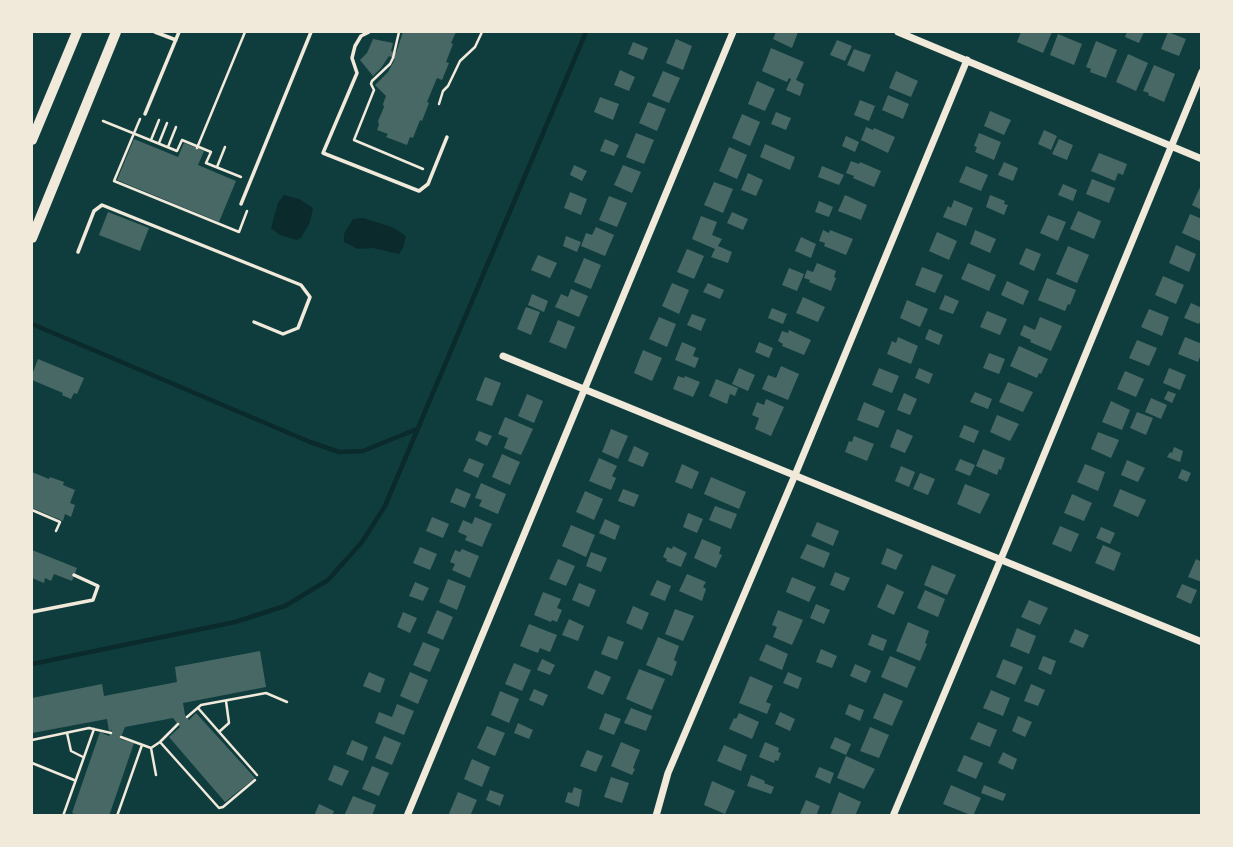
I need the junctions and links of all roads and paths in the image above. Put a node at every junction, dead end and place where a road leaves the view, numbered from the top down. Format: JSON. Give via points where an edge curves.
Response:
{"nodes":[{"id":1,"x":77,"y":32,"type":"edge"},
{"id":2,"x":116,"y":32,"type":"edge"},
{"id":3,"x":156,"y":32,"type":"edge"},
{"id":4,"x":179,"y":32,"type":"edge"},
{"id":5,"x":245,"y":32,"type":"edge"},
{"id":6,"x":311,"y":32,"type":"edge"},
{"id":7,"x":369,"y":32,"type":"edge"},
{"id":8,"x":399,"y":32,"type":"edge"},
{"id":9,"x":482,"y":32,"type":"edge"},
{"id":10,"x":733,"y":32,"type":"edge"},
{"id":11,"x":898,"y":32,"type":"edge"},
{"id":12,"x":176,"y":40,"type":"junction"},
{"id":13,"x":967,"y":60,"type":"junction"},
{"id":14,"x":1202,"y":72,"type":"edge"},
{"id":15,"x":439,"y":104,"type":"dead end"},
{"id":16,"x":145,"y":114,"type":"joint"},
{"id":17,"x":159,"y":120,"type":"dead end"},
{"id":18,"x":103,"y":121,"type":"dead end"},
{"id":19,"x":167,"y":123,"type":"dead end"},
{"id":20,"x":176,"y":127,"type":"dead end"},
{"id":21,"x":133,"y":133,"type":"junction"},
{"id":22,"x":447,"y":137,"type":"dead end"},
{"id":23,"x":32,"y":140,"type":"edge"},
{"id":24,"x":151,"y":140,"type":"junction"},
{"id":25,"x":159,"y":143,"type":"junction"},
{"id":26,"x":1171,"y":146,"type":"junction"},
{"id":27,"x":168,"y":147,"type":"junction"},
{"id":28,"x":197,"y":147,"type":"junction"},
{"id":29,"x":225,"y":147,"type":"dead end"},
{"id":30,"x":1202,"y":159,"type":"edge"},
{"id":31,"x":217,"y":167,"type":"junction"},
{"id":32,"x":433,"y":173,"type":"junction"},
{"id":33,"x":250,"y":181,"type":"junction"},
{"id":34,"x":241,"y":204,"type":"joint"},
{"id":35,"x":32,"y":235,"type":"edge"},
{"id":36,"x":78,"y":252,"type":"dead end"},
{"id":37,"x":254,"y":322,"type":"dead end"},
{"id":38,"x":503,"y":356,"type":"dead end"},
{"id":39,"x":585,"y":390,"type":"junction"},
{"id":40,"x":795,"y":475,"type":"junction"},
{"id":41,"x":32,"y":510,"type":"edge"},
{"id":42,"x":56,"y":531,"type":"dead end"},
{"id":43,"x":1001,"y":559,"type":"junction"},
{"id":44,"x":74,"y":575,"type":"dead end"},
{"id":45,"x":32,"y":612,"type":"edge"},
{"id":46,"x":1202,"y":642,"type":"edge"},
{"id":47,"x":226,"y":701,"type":"junction"},
{"id":48,"x":287,"y":702,"type":"dead end"},
{"id":49,"x":198,"y":708,"type":"junction"},
{"id":50,"x":187,"y":717,"type":"dead end"},
{"id":51,"x":178,"y":724,"type":"dead end"},
{"id":52,"x":94,"y":729,"type":"junction"},
{"id":53,"x":67,"y":732,"type":"junction"},
{"id":54,"x":219,"y":732,"type":"junction"},
{"id":55,"x":111,"y":733,"type":"dead end"},
{"id":56,"x":121,"y":737,"type":"dead end"},
{"id":57,"x":32,"y":740,"type":"edge"},
{"id":58,"x":160,"y":741,"type":"junction"},
{"id":59,"x":142,"y":745,"type":"junction"},
{"id":60,"x":151,"y":748,"type":"junction"},
{"id":61,"x":83,"y":757,"type":"junction"},
{"id":62,"x":32,"y":763,"type":"edge"},
{"id":63,"x":156,"y":775,"type":"dead end"},
{"id":64,"x":257,"y":775,"type":"dead end"},
{"id":65,"x":255,"y":780,"type":"dead end"},
{"id":66,"x":75,"y":781,"type":"junction"},
{"id":67,"x":63,"y":816,"type":"edge"},
{"id":68,"x":117,"y":816,"type":"edge"},
{"id":69,"x":407,"y":816,"type":"edge"},
{"id":70,"x":656,"y":816,"type":"edge"},
{"id":71,"x":893,"y":816,"type":"edge"}],
"edges":[{"from":1,"to":23,"type":"main road"},
{"from":2,"to":35,"type":"main road"},
{"from":3,"to":12,"type":"lane"},
{"from":4,"to":12,"type":"lane"},
{"from":5,"to":28,"type":"path"},
{"from":6,"to":33,"type":"lane"},
{"from":7,"to":32,"type":"lane","via":[[355,46],[352,58],[357,73],[323,152],[419,191]]},
{"from":8,"to":32,"type":"path","via":[[390,64],[372,80],[374,90],[354,140]]},
{"from":9,"to":15,"type":"path","via":[[460,61]]},
{"from":10,"to":39,"type":"street"},
{"from":11,"to":13,"type":"street"},
{"from":12,"to":16,"type":"lane"},
{"from":13,"to":26,"type":"street"},
{"from":13,"to":40,"type":"street"},
{"from":14,"to":26,"type":"street"},
{"from":16,"to":21,"type":"path"},
{"from":17,"to":24,"type":"path"},
{"from":18,"to":21,"type":"path"},
{"from":19,"to":25,"type":"path"},
{"from":20,"to":27,"type":"path"},
{"from":21,"to":24,"type":"path"},
{"from":21,"to":34,"type":"path","via":[[114,181],[239,232],[248,209]]},
{"from":22,"to":32,"type":"lane"},
{"from":24,"to":25,"type":"path"},
{"from":25,"to":27,"type":"path"},
{"from":26,"to":30,"type":"street"},
{"from":26,"to":43,"type":"street"},
{"from":27,"to":28,"type":"path","via":[[177,151],[182,140]]},
{"from":28,"to":31,"type":"path","via":[[211,152],[206,163]]},
{"from":29,"to":31,"type":"path"},
{"from":31,"to":33,"type":"path"},
{"from":33,"to":34,"type":"lane"},
{"from":36,"to":37,"type":"lane","via":[[94,211],[102,205],[301,285],[310,297],[298,328],[283,334]]},
{"from":38,"to":39,"type":"street"},
{"from":39,"to":40,"type":"street"},
{"from":39,"to":69,"type":"street"},
{"from":40,"to":43,"type":"street"},
{"from":40,"to":70,"type":"street","via":[[668,773]]},
{"from":41,"to":42,"type":"path","via":[[60,522]]},
{"from":43,"to":46,"type":"street"},
{"from":43,"to":71,"type":"street"},
{"from":44,"to":45,"type":"lane","via":[[98,586],[93,600]]},
{"from":47,"to":48,"type":"path","via":[[266,693]]},
{"from":47,"to":49,"type":"path"},
{"from":47,"to":54,"type":"path","via":[[229,723]]},
{"from":49,"to":50,"type":"path"},
{"from":49,"to":54,"type":"path"},
{"from":51,"to":58,"type":"path"},
{"from":52,"to":53,"type":"path"},
{"from":52,"to":55,"type":"path"},
{"from":52,"to":61,"type":"path"},
{"from":53,"to":57,"type":"path"},
{"from":53,"to":61,"type":"path","via":[[71,751]]},
{"from":54,"to":64,"type":"path"},
{"from":56,"to":59,"type":"path"},
{"from":58,"to":60,"type":"path"},
{"from":58,"to":65,"type":"path","via":[[219,808]]},
{"from":59,"to":60,"type":"path"},
{"from":59,"to":68,"type":"path"},
{"from":60,"to":63,"type":"path"},
{"from":61,"to":66,"type":"path"},
{"from":62,"to":66,"type":"path"},
{"from":66,"to":67,"type":"path"}]}
